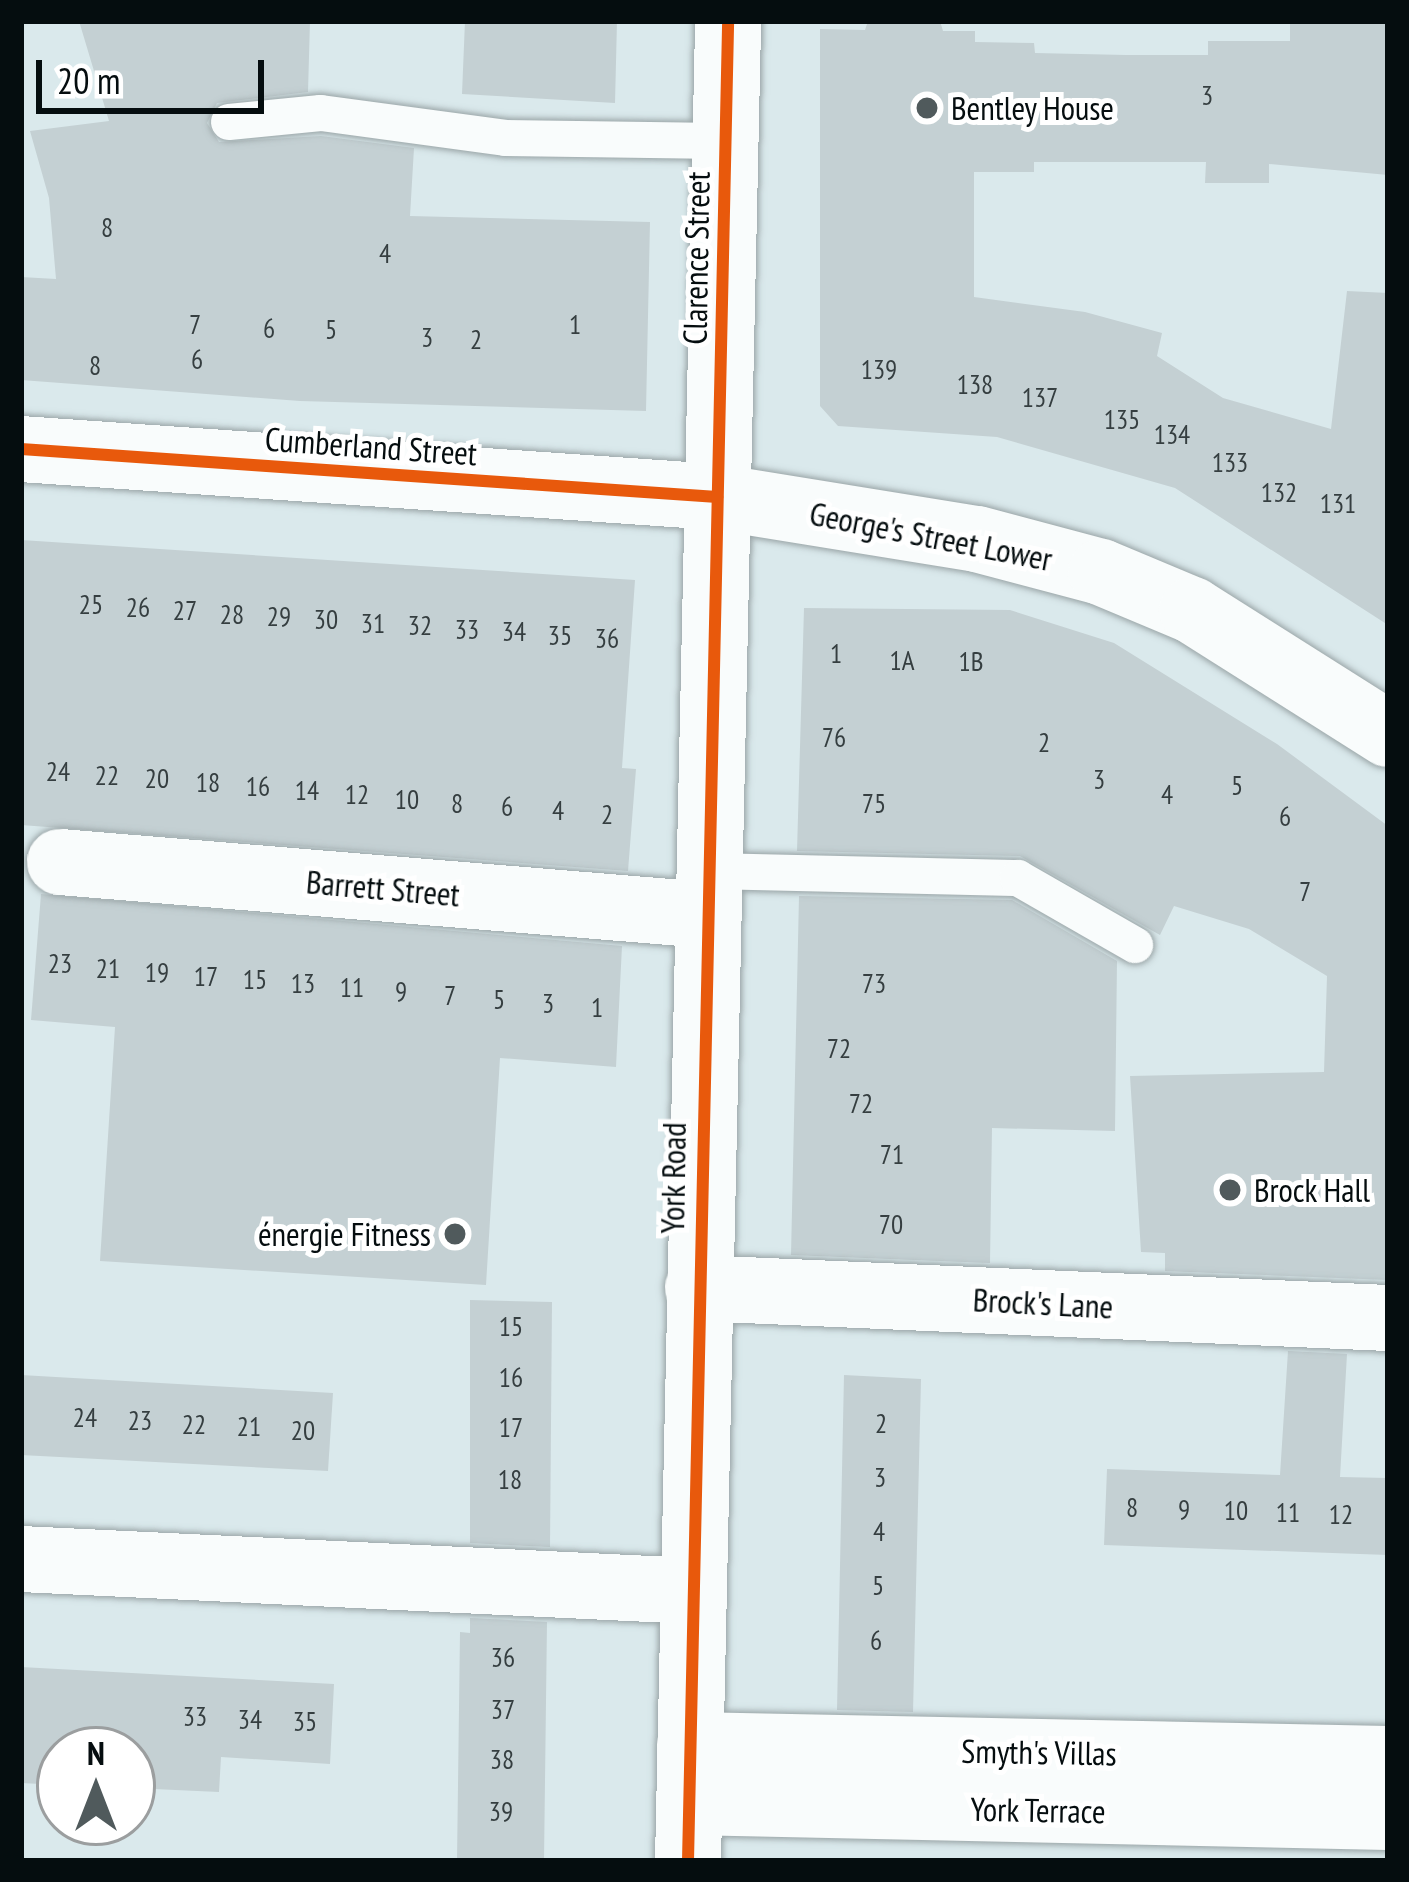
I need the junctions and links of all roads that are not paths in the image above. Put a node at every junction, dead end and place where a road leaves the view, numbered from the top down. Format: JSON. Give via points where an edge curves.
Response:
{"nodes":[{"id":1,"x":728,"y":21,"type":"edge"},
{"id":2,"x":229,"y":122,"type":"dead end"},
{"id":3,"x":725,"y":141,"type":"junction"},
{"id":4,"x":21,"y":449,"type":"edge"},
{"id":5,"x":717,"y":497,"type":"junction"},
{"id":6,"x":1388,"y":734,"type":"edge"},
{"id":7,"x":59,"y":862,"type":"dead end"},
{"id":8,"x":706,"y":893,"type":"junction"},
{"id":9,"x":1135,"y":946,"type":"dead end"},
{"id":10,"x":698,"y":1288,"type":"junction"},
{"id":11,"x":1388,"y":1318,"type":"edge"},
{"id":12,"x":21,"y":1559,"type":"edge"},
{"id":13,"x":691,"y":1591,"type":"junction"},
{"id":14,"x":1388,"y":1759,"type":"edge"},
{"id":15,"x":689,"y":1803,"type":"edge"},
{"id":16,"x":1388,"y":1817,"type":"edge"}],
"edges":[{"from":1,"to":3,"type":"street","name":"Clarence Street"},
{"from":2,"to":3,"type":"lane","via":[[322,113],[505,138]]},
{"from":3,"to":5,"type":"street","name":"Clarence Street"},
{"from":4,"to":5,"type":"street","name":"Cumberland Street"},
{"from":5,"to":6,"type":"street","name":"George's Street Lower","via":[[977,539],[1101,572],[1192,610]]},
{"from":5,"to":8,"type":"street","name":"York Road"},
{"from":7,"to":8,"type":"street","name":"Barrett Street"},
{"from":8,"to":9,"type":"lane","via":[[1018,878]]},
{"from":8,"to":10,"type":"street","name":"York Road"},
{"from":10,"to":11,"type":"street","name":"Brock's Lane"},
{"from":10,"to":13,"type":"street","name":"York Road"},
{"from":12,"to":13,"type":"street"},
{"from":13,"to":15,"type":"street","name":"York Road"},
{"from":14,"to":15,"type":"street","name":"Smyth's Villas"},
{"from":15,"to":16,"type":"street","name":"York Terrace"}]}
